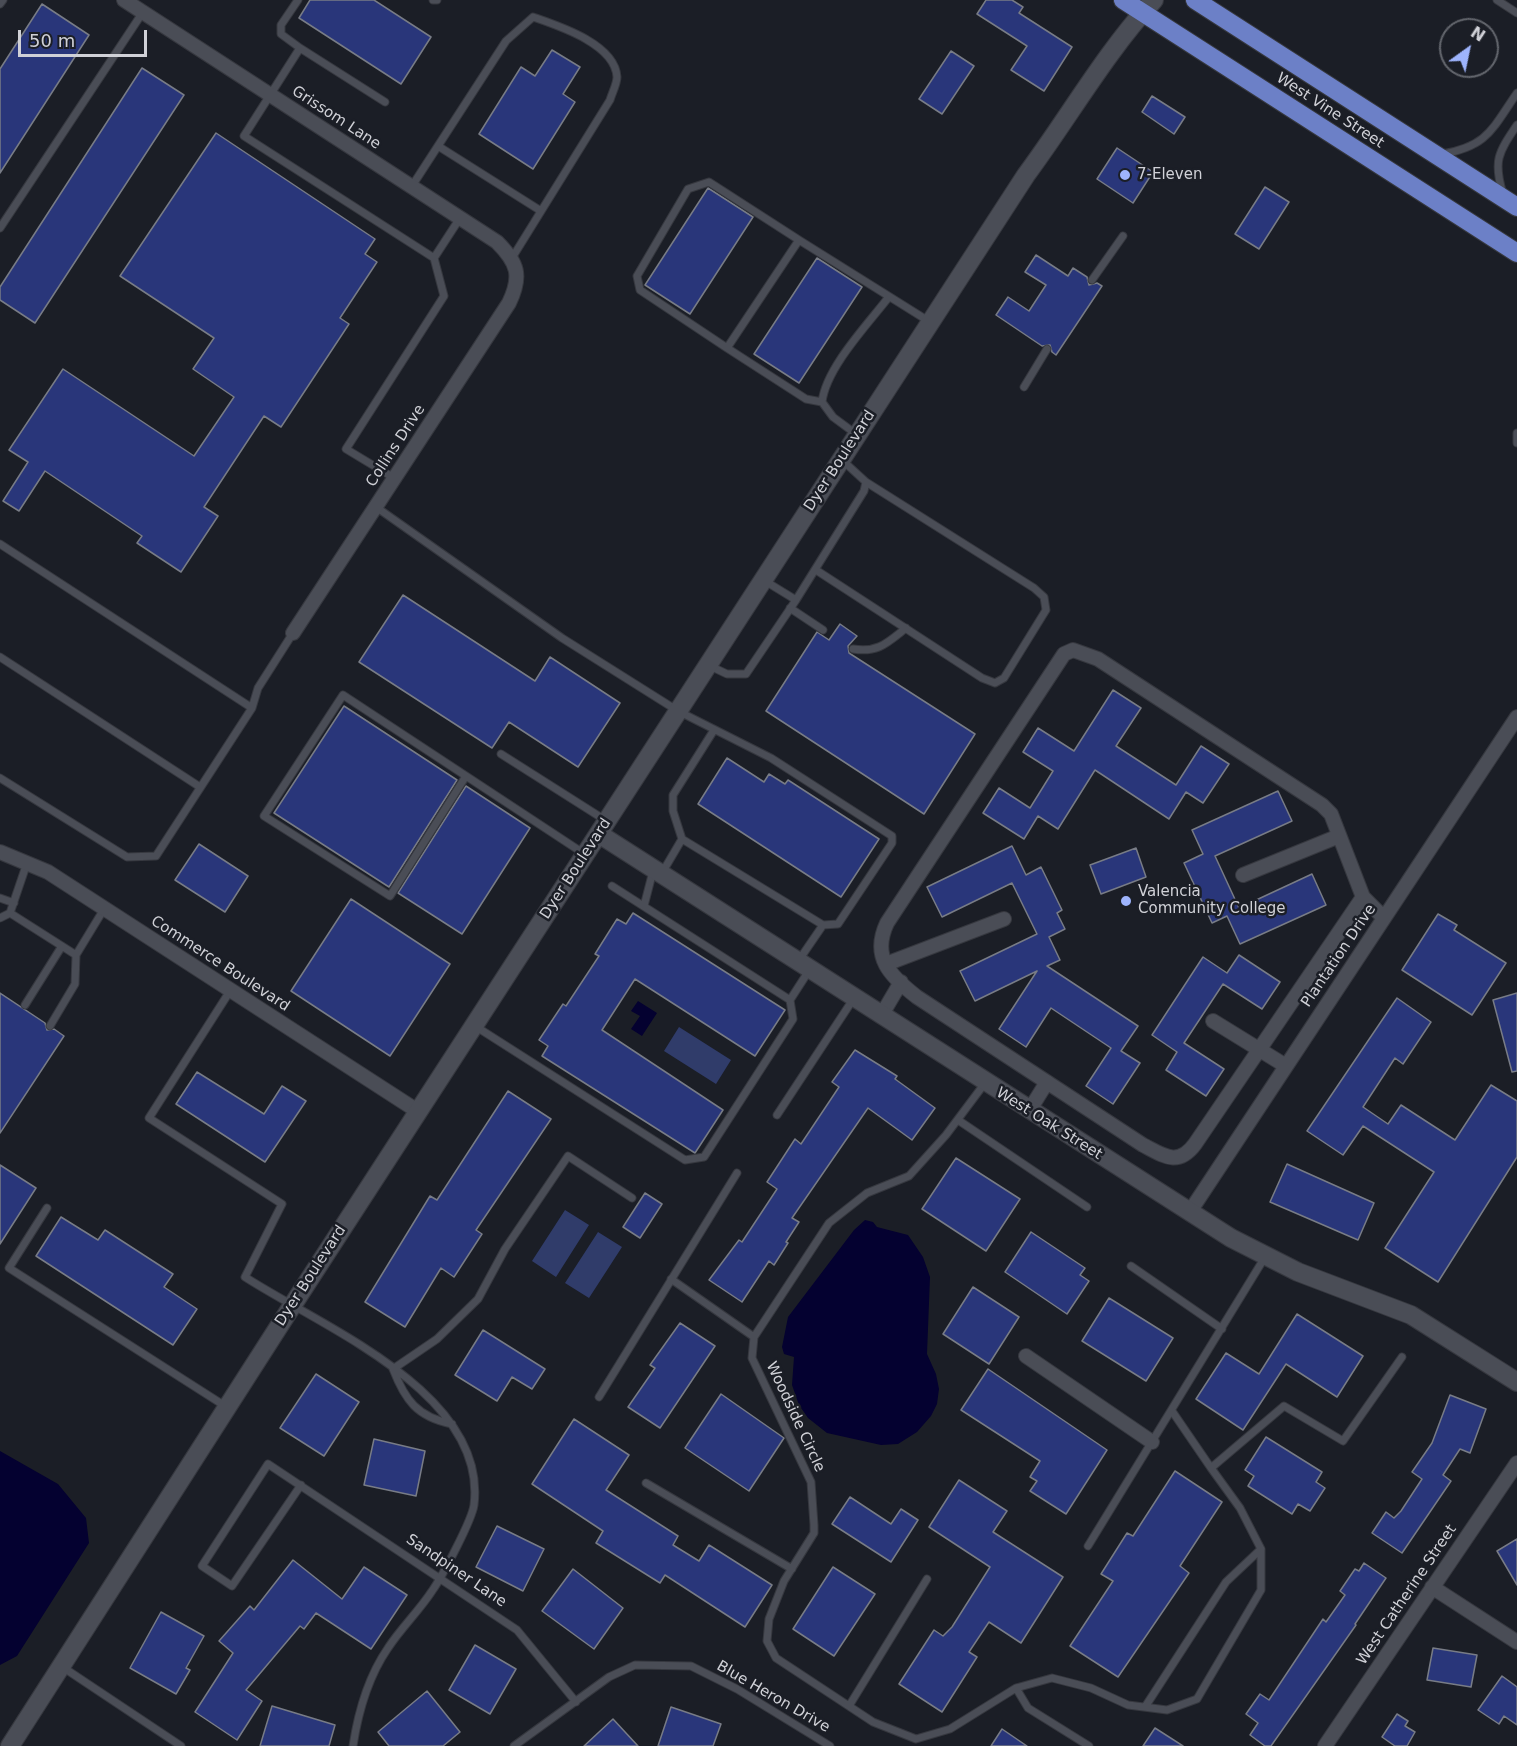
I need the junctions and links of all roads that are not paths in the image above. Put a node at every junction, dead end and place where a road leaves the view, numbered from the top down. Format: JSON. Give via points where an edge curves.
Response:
{"nodes":[{"id":1,"x":3,"y":0,"type":"edge"},
{"id":2,"x":124,"y":0,"type":"edge"},
{"id":3,"x":298,"y":0,"type":"edge"},
{"id":4,"x":1123,"y":0,"type":"edge"},
{"id":5,"x":1195,"y":0,"type":"edge"},
{"id":6,"x":1497,"y":0,"type":"edge"},
{"id":7,"x":0,"y":4,"type":"edge"},
{"id":8,"x":1148,"y":6,"type":"edge"},
{"id":9,"x":143,"y":12,"type":"junction"},
{"id":10,"x":1517,"y":13,"type":"edge"},
{"id":11,"x":300,"y":48,"type":"junction"},
{"id":12,"x":1517,"y":93,"type":"edge"},
{"id":13,"x":270,"y":95,"type":"junction"},
{"id":14,"x":385,"y":102,"type":"dead end"},
{"id":15,"x":1517,"y":125,"type":"edge"},
{"id":16,"x":438,"y":146,"type":"junction"},
{"id":17,"x":1437,"y":155,"type":"junction"},
{"id":18,"x":411,"y":186,"type":"junction"},
{"id":19,"x":1511,"y":203,"type":"edge"},
{"id":20,"x":541,"y":212,"type":"junction"},
{"id":21,"x":460,"y":218,"type":"junction"},
{"id":22,"x":0,"y":228,"type":"edge"},
{"id":23,"x":1123,"y":236,"type":"dead end"},
{"id":24,"x":799,"y":240,"type":"junction"},
{"id":25,"x":1517,"y":253,"type":"edge"},
{"id":26,"x":434,"y":258,"type":"junction"},
{"id":27,"x":512,"y":258,"type":"junction"},
{"id":28,"x":517,"y":274,"type":"joint"},
{"id":29,"x":1092,"y":280,"type":"dead end"},
{"id":30,"x":888,"y":297,"type":"junction"},
{"id":31,"x":930,"y":322,"type":"junction"},
{"id":32,"x":728,"y":348,"type":"junction"},
{"id":33,"x":1047,"y":350,"type":"dead end"},
{"id":34,"x":1024,"y":387,"type":"dead end"},
{"id":35,"x":822,"y":402,"type":"junction"},
{"id":36,"x":1517,"y":432,"type":"edge"},
{"id":37,"x":857,"y":435,"type":"junction"},
{"id":38,"x":1517,"y":443,"type":"edge"},
{"id":39,"x":841,"y":459,"type":"junction"},
{"id":40,"x":394,"y":479,"type":"junction"},
{"id":41,"x":866,"y":482,"type":"junction"},
{"id":42,"x":375,"y":507,"type":"junction"},
{"id":43,"x":0,"y":544,"type":"edge"},
{"id":44,"x":816,"y":570,"type":"junction"},
{"id":45,"x":763,"y":579,"type":"junction"},
{"id":46,"x":796,"y":600,"type":"junction"},
{"id":47,"x":790,"y":608,"type":"junction"},
{"id":48,"x":906,"y":628,"type":"junction"},
{"id":49,"x":823,"y":630,"type":"dead end"},
{"id":50,"x":293,"y":633,"type":"joint"},
{"id":51,"x":853,"y":649,"type":"dead end"},
{"id":52,"x":0,"y":657,"type":"edge"},
{"id":53,"x":708,"y":665,"type":"junction"},
{"id":54,"x":252,"y":708,"type":"junction"},
{"id":55,"x":678,"y":711,"type":"junction"},
{"id":56,"x":1517,"y":717,"type":"edge"},
{"id":57,"x":714,"y":730,"type":"junction"},
{"id":58,"x":501,"y":754,"type":"dead end"},
{"id":59,"x":466,"y":776,"type":"junction"},
{"id":60,"x":0,"y":778,"type":"edge"},
{"id":61,"x":200,"y":787,"type":"junction"},
{"id":62,"x":603,"y":828,"type":"junction"},
{"id":63,"x":1339,"y":836,"type":"junction"},
{"id":64,"x":682,"y":839,"type":"junction"},
{"id":65,"x":0,"y":852,"type":"edge"},
{"id":66,"x":585,"y":854,"type":"junction"},
{"id":67,"x":27,"y":863,"type":"junction"},
{"id":68,"x":658,"y":872,"type":"junction"},
{"id":69,"x":1242,"y":875,"type":"dead end"},
{"id":70,"x":612,"y":886,"type":"dead end"},
{"id":71,"x":1363,"y":897,"type":"junction"},
{"id":72,"x":0,"y":898,"type":"edge"},
{"id":73,"x":14,"y":903,"type":"junction"},
{"id":74,"x":644,"y":906,"type":"junction"},
{"id":75,"x":104,"y":909,"type":"junction"},
{"id":76,"x":10,"y":913,"type":"junction"},
{"id":77,"x":0,"y":918,"type":"edge"},
{"id":78,"x":1384,"y":918,"type":"junction"},
{"id":79,"x":1004,"y":919,"type":"dead end"},
{"id":80,"x":823,"y":925,"type":"junction"},
{"id":81,"x":62,"y":946,"type":"junction"},
{"id":82,"x":76,"y":955,"type":"junction"},
{"id":83,"x":886,"y":964,"type":"junction"},
{"id":84,"x":804,"y":966,"type":"junction"},
{"id":85,"x":901,"y":982,"type":"junction"},
{"id":86,"x":230,"y":991,"type":"junction"},
{"id":87,"x":854,"y":998,"type":"junction"},
{"id":88,"x":790,"y":1000,"type":"junction"},
{"id":89,"x":25,"y":1005,"type":"dead end"},
{"id":90,"x":881,"y":1016,"type":"junction"},
{"id":91,"x":1214,"y":1020,"type":"dead end"},
{"id":92,"x":50,"y":1026,"type":"dead end"},
{"id":93,"x":475,"y":1026,"type":"junction"},
{"id":94,"x":1259,"y":1049,"type":"junction"},
{"id":95,"x":1286,"y":1066,"type":"junction"},
{"id":96,"x":1047,"y":1082,"type":"junction"},
{"id":97,"x":984,"y":1083,"type":"junction"},
{"id":98,"x":1029,"y":1111,"type":"junction"},
{"id":99,"x":419,"y":1113,"type":"junction"},
{"id":100,"x":777,"y":1115,"type":"dead end"},
{"id":101,"x":958,"y":1120,"type":"junction"},
{"id":102,"x":737,"y":1173,"type":"dead end"},
{"id":103,"x":632,"y":1198,"type":"dead end"},
{"id":104,"x":1087,"y":1207,"type":"dead end"},
{"id":105,"x":48,"y":1208,"type":"dead end"},
{"id":106,"x":1189,"y":1213,"type":"junction"},
{"id":107,"x":1266,"y":1257,"type":"junction"},
{"id":108,"x":1131,"y":1266,"type":"dead end"},
{"id":109,"x":671,"y":1279,"type":"junction"},
{"id":110,"x":292,"y":1306,"type":"junction"},
{"id":111,"x":1222,"y":1329,"type":"junction"},
{"id":112,"x":754,"y":1337,"type":"junction"},
{"id":113,"x":1026,"y":1356,"type":"dead end"},
{"id":114,"x":1402,"y":1357,"type":"dead end"},
{"id":115,"x":393,"y":1369,"type":"junction"},
{"id":116,"x":1517,"y":1382,"type":"edge"},
{"id":117,"x":599,"y":1397,"type":"dead end"},
{"id":118,"x":226,"y":1407,"type":"junction"},
{"id":119,"x":1172,"y":1411,"type":"junction"},
{"id":120,"x":452,"y":1425,"type":"junction"},
{"id":121,"x":1152,"y":1442,"type":"junction"},
{"id":122,"x":1517,"y":1463,"type":"edge"},
{"id":123,"x":1211,"y":1468,"type":"junction"},
{"id":124,"x":646,"y":1483,"type":"dead end"},
{"id":125,"x":301,"y":1485,"type":"junction"},
{"id":126,"x":1088,"y":1546,"type":"dead end"},
{"id":127,"x":1261,"y":1549,"type":"junction"},
{"id":128,"x":792,"y":1569,"type":"junction"},
{"id":129,"x":441,"y":1577,"type":"junction"},
{"id":130,"x":927,"y":1579,"type":"dead end"},
{"id":131,"x":1432,"y":1587,"type":"junction"},
{"id":132,"x":1517,"y":1642,"type":"edge"},
{"id":133,"x":61,"y":1666,"type":"junction"},
{"id":134,"x":1016,"y":1688,"type":"junction"},
{"id":135,"x":576,"y":1702,"type":"junction"},
{"id":136,"x":849,"y":1706,"type":"junction"},
{"id":137,"x":1145,"y":1707,"type":"junction"},
{"id":138,"x":10,"y":1746,"type":"edge"},
{"id":139,"x":181,"y":1746,"type":"edge"},
{"id":140,"x":353,"y":1746,"type":"edge"},
{"id":141,"x":514,"y":1746,"type":"edge"},
{"id":142,"x":830,"y":1746,"type":"edge"},
{"id":143,"x":1089,"y":1746,"type":"edge"},
{"id":144,"x":1325,"y":1746,"type":"edge"}],
"edges":[{"from":1,"to":7,"type":"lane"},
{"from":2,"to":9,"type":"street","name":"Grissom Lane"},
{"from":3,"to":11,"type":"lane","via":[[281,34]]},
{"from":4,"to":8,"type":"highway","name":"West Vine Street"},
{"from":5,"to":17,"type":"highway","name":"West Vine Street"},
{"from":6,"to":10,"type":"lane"},
{"from":8,"to":25,"type":"highway","name":"West Vine Street"},
{"from":8,"to":31,"type":"main road","name":"Dyer Boulevard","via":[[1125,31]]},
{"from":9,"to":13,"type":"street","name":"Grissom Lane"},
{"from":9,"to":22,"type":"lane"},
{"from":11,"to":13,"type":"lane"},
{"from":11,"to":14,"type":"lane"},
{"from":12,"to":17,"type":"lane","via":[[1484,139],[1462,151]]},
{"from":13,"to":18,"type":"street","name":"Grissom Lane"},
{"from":13,"to":26,"type":"lane","via":[[244,136]]},
{"from":15,"to":19,"type":"lane","via":[[1497,159],[1497,176]]},
{"from":16,"to":18,"type":"lane"},
{"from":16,"to":20,"type":"lane"},
{"from":16,"to":20,"type":"lane","via":[[506,41],[533,17],[574,31],[613,61],[617,78],[610,100]]},
{"from":17,"to":19,"type":"highway","name":"West Vine Street"},
{"from":18,"to":21,"type":"street","name":"Grissom Lane"},
{"from":20,"to":27,"type":"lane"},
{"from":21,"to":26,"type":"lane"},
{"from":21,"to":27,"type":"street","name":"Grissom Lane","via":[[497,242]]},
{"from":23,"to":29,"type":"lane"},
{"from":24,"to":30,"type":"lane"},
{"from":24,"to":32,"type":"lane"},
{"from":24,"to":32,"type":"lane","via":[[709,183],[688,189],[637,276],[640,290]]},
{"from":26,"to":40,"type":"lane","via":[[444,297],[346,449]]},
{"from":27,"to":28,"type":"street","name":"Grissom Lane"},
{"from":28,"to":40,"type":"street","name":"Collins Drive","via":[[516,289],[509,303]]},
{"from":30,"to":31,"type":"lane"},
{"from":30,"to":35,"type":"lane","via":[[848,350],[823,392]]},
{"from":31,"to":37,"type":"main road","name":"Dyer Boulevard"},
{"from":32,"to":35,"type":"lane","via":[[806,399]]},
{"from":33,"to":34,"type":"lane"},
{"from":35,"to":37,"type":"lane","via":[[833,417]]},
{"from":36,"to":38,"type":"lane"},
{"from":37,"to":39,"type":"main road","name":"Dyer Boulevard"},
{"from":39,"to":41,"type":"lane"},
{"from":39,"to":45,"type":"main road","name":"Dyer Boulevard"},
{"from":40,"to":42,"type":"street","name":"Collins Drive"},
{"from":41,"to":44,"type":"lane"},
{"from":41,"to":48,"type":"lane","via":[[1044,597],[1046,610],[1004,678],[995,683]]},
{"from":42,"to":50,"type":"street","name":"Collins Drive"},
{"from":42,"to":55,"type":"lane","via":[[552,632]]},
{"from":43,"to":54,"type":"lane"},
{"from":44,"to":46,"type":"lane"},
{"from":44,"to":48,"type":"lane"},
{"from":45,"to":46,"type":"lane"},
{"from":45,"to":53,"type":"main road","name":"Dyer Boulevard"},
{"from":46,"to":47,"type":"lane"},
{"from":47,"to":49,"type":"lane"},
{"from":47,"to":53,"type":"lane","via":[[746,674],[727,674]]},
{"from":48,"to":51,"type":"lane","via":[[885,645],[868,652]]},
{"from":50,"to":54,"type":"lane","via":[[258,688]]},
{"from":52,"to":61,"type":"lane"},
{"from":53,"to":55,"type":"main road","name":"Dyer Boulevard"},
{"from":54,"to":61,"type":"lane"},
{"from":55,"to":57,"type":"lane"},
{"from":55,"to":62,"type":"main road","name":"Dyer Boulevard"},
{"from":56,"to":78,"type":"street","name":"Plantation Drive"},
{"from":57,"to":64,"type":"lane","via":[[673,795],[673,811]]},
{"from":57,"to":80,"type":"lane","via":[[771,758],[892,836],[892,843],[838,924]]},
{"from":58,"to":62,"type":"lane"},
{"from":59,"to":59,"type":"lane","via":[[343,695],[264,816],[390,897]]},
{"from":59,"to":66,"type":"lane"},
{"from":60,"to":61,"type":"lane","via":[[127,857],[156,855]]},
{"from":62,"to":66,"type":"main road","name":"Dyer Boulevard"},
{"from":62,"to":68,"type":"main road","name":"West Oak Street"},
{"from":63,"to":69,"type":"street"},
{"from":63,"to":71,"type":"street"},
{"from":63,"to":83,"type":"street","via":[[1331,814],[1311,795],[1098,659],[1073,650],[1064,654],[887,923],[880,948]]},
{"from":64,"to":68,"type":"lane"},
{"from":64,"to":80,"type":"lane"},
{"from":65,"to":67,"type":"street","name":"Commerce Boulevard"},
{"from":66,"to":93,"type":"main road","name":"Dyer Boulevard"},
{"from":67,"to":73,"type":"lane"},
{"from":67,"to":75,"type":"street","name":"Commerce Boulevard","via":[[48,872]]},
{"from":68,"to":74,"type":"lane"},
{"from":68,"to":84,"type":"main road","name":"West Oak Street"},
{"from":70,"to":74,"type":"lane"},
{"from":71,"to":78,"type":"street"},
{"from":71,"to":94,"type":"street"},
{"from":72,"to":73,"type":"lane"},
{"from":73,"to":76,"type":"lane"},
{"from":74,"to":88,"type":"lane"},
{"from":75,"to":82,"type":"lane"},
{"from":75,"to":86,"type":"street","name":"Commerce Boulevard"},
{"from":76,"to":77,"type":"lane"},
{"from":76,"to":81,"type":"lane"},
{"from":78,"to":95,"type":"street","name":"Plantation Drive"},
{"from":79,"to":83,"type":"street"},
{"from":80,"to":84,"type":"lane"},
{"from":81,"to":82,"type":"lane"},
{"from":81,"to":89,"type":"lane"},
{"from":82,"to":92,"type":"lane","via":[[75,984]]},
{"from":83,"to":85,"type":"street"},
{"from":84,"to":87,"type":"main road","name":"West Oak Street"},
{"from":84,"to":88,"type":"lane"},
{"from":85,"to":90,"type":"street"},
{"from":85,"to":96,"type":"street","via":[[917,997]]},
{"from":86,"to":99,"type":"street","name":"Commerce Boulevard"},
{"from":86,"to":110,"type":"lane","via":[[149,1118],[282,1204],[246,1277]]},
{"from":87,"to":90,"type":"main road","name":"West Oak Street"},
{"from":87,"to":100,"type":"lane"},
{"from":88,"to":93,"type":"lane","via":[[793,1019],[704,1157],[685,1160]]},
{"from":90,"to":97,"type":"main road","name":"West Oak Street"},
{"from":91,"to":94,"type":"street"},
{"from":93,"to":99,"type":"main road","name":"Dyer Boulevard"},
{"from":94,"to":95,"type":"street"},
{"from":94,"to":96,"type":"street","via":[[1187,1155],[1180,1157],[1168,1158],[1143,1145]]},
{"from":95,"to":106,"type":"street","name":"Plantation Drive"},
{"from":96,"to":98,"type":"street"},
{"from":97,"to":98,"type":"main road","name":"West Oak Street"},
{"from":97,"to":101,"type":"lane"},
{"from":98,"to":106,"type":"main road","name":"West Oak Street"},
{"from":99,"to":110,"type":"main road","name":"Dyer Boulevard"},
{"from":101,"to":104,"type":"lane"},
{"from":101,"to":112,"type":"lane","via":[[909,1176],[867,1193],[829,1222]]},
{"from":102,"to":109,"type":"lane"},
{"from":103,"to":115,"type":"lane","via":[[568,1156],[505,1250],[478,1299],[437,1339]]},
{"from":105,"to":118,"type":"lane","via":[[9,1268]]},
{"from":106,"to":107,"type":"main road","name":"West Oak Street"},
{"from":107,"to":111,"type":"lane"},
{"from":107,"to":116,"type":"main road","name":"West Oak Street","via":[[1411,1315]]},
{"from":108,"to":111,"type":"lane"},
{"from":109,"to":112,"type":"lane"},
{"from":109,"to":117,"type":"lane"},
{"from":110,"to":115,"type":"lane"},
{"from":110,"to":118,"type":"main road","name":"Dyer Boulevard"},
{"from":111,"to":119,"type":"lane"},
{"from":112,"to":128,"type":"lane","name":"Woodside Circle","via":[[752,1358],[811,1482],[814,1533]]},
{"from":113,"to":121,"type":"street"},
{"from":114,"to":123,"type":"lane","via":[[1343,1442],[1284,1406]]},
{"from":115,"to":120,"type":"lane","via":[[444,1411]]},
{"from":115,"to":120,"type":"lane","via":[[404,1396],[436,1421]]},
{"from":118,"to":133,"type":"main road","name":"Dyer Boulevard"},
{"from":119,"to":121,"type":"lane"},
{"from":119,"to":123,"type":"lane","name":"Woodside Circle"},
{"from":120,"to":129,"type":"lane","via":[[470,1454],[474,1507]]},
{"from":121,"to":126,"type":"lane"},
{"from":122,"to":131,"type":"street","name":"West Catherine Street"},
{"from":123,"to":127,"type":"lane","name":"Woodside Circle","via":[[1240,1508]]},
{"from":124,"to":128,"type":"lane"},
{"from":125,"to":125,"type":"lane","name":"Sandpiner Lane","via":[[268,1464],[202,1566],[232,1586]]},
{"from":125,"to":129,"type":"lane","name":"Sandpiner Lane"},
{"from":127,"to":137,"type":"lane","via":[[1226,1582]]},
{"from":127,"to":137,"type":"lane","name":"Woodside Circle","via":[[1261,1590],[1197,1699],[1167,1710]]},
{"from":128,"to":136,"type":"lane","name":"Woodside Circle","via":[[769,1618],[766,1641],[777,1658]]},
{"from":129,"to":135,"type":"lane","name":"Sandpiner Lane","via":[[517,1630]]},
{"from":129,"to":140,"type":"lane","via":[[387,1650],[358,1712]]},
{"from":130,"to":136,"type":"lane"},
{"from":131,"to":132,"type":"street"},
{"from":131,"to":144,"type":"street","name":"West Catherine Street"},
{"from":133,"to":138,"type":"main road","name":"Dyer Boulevard"},
{"from":133,"to":139,"type":"lane"},
{"from":134,"to":136,"type":"lane","name":"Woodside Circle","via":[[950,1729],[916,1739],[873,1722]]},
{"from":134,"to":137,"type":"lane","name":"Woodside Circle","via":[[1052,1678],[1091,1688],[1128,1705]]},
{"from":134,"to":143,"type":"lane","via":[[1028,1708]]},
{"from":135,"to":141,"type":"lane","name":"Blue Heron Drive"},
{"from":135,"to":142,"type":"lane","name":"Blue Heron Drive","via":[[609,1677],[634,1665],[691,1666],[737,1689]]}]}
